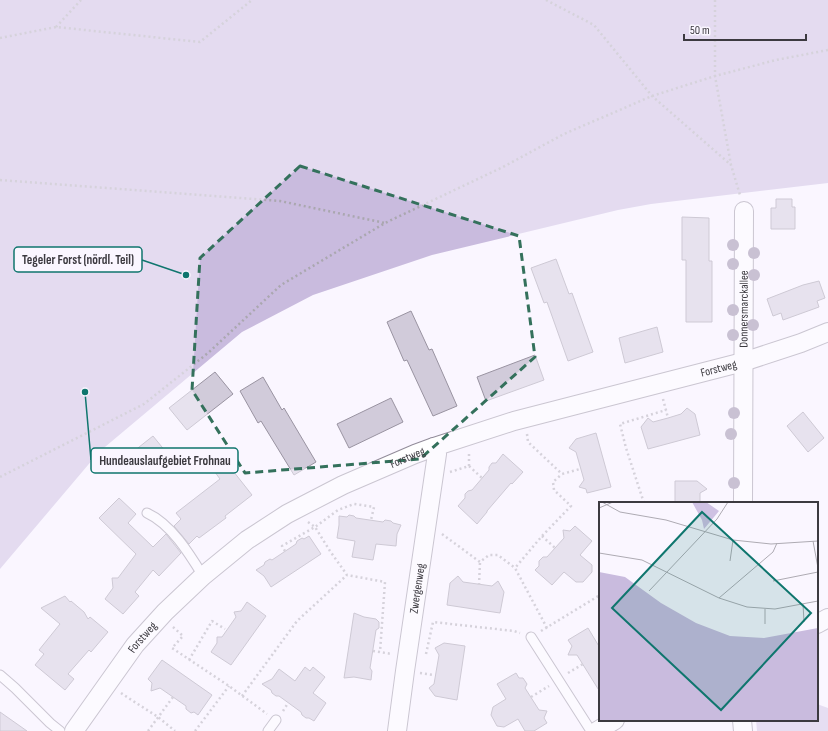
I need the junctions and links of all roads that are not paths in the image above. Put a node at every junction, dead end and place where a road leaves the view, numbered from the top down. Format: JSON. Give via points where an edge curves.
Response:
{"nodes":[{"id":1,"x":744,"y":211,"type":"road end"},
{"id":2,"x":828,"y":332,"type":"edge"},
{"id":3,"x":743,"y":362,"type":"junction"},
{"id":4,"x":434,"y":447,"type":"junction"},
{"id":5,"x":743,"y":502,"type":"edge"},
{"id":6,"x":147,"y":513,"type":"dead end"},
{"id":7,"x":202,"y":576,"type":"junction"},
{"id":8,"x":828,"y":618,"type":"edge"},
{"id":9,"x":818,"y":623,"type":"edge"},
{"id":10,"x":531,"y":637,"type":"road end"},
{"id":11,"x":0,"y":675,"type":"edge"},
{"id":12,"x":276,"y":720,"type":"dead end"},
{"id":13,"x":613,"y":721,"type":"edge"},
{"id":14,"x":742,"y":721,"type":"edge"},
{"id":15,"x":60,"y":731,"type":"edge"},
{"id":16,"x":74,"y":731,"type":"edge"},
{"id":17,"x":268,"y":731,"type":"edge"},
{"id":18,"x":397,"y":731,"type":"edge"},
{"id":19,"x":591,"y":731,"type":"edge"},
{"id":20,"x":597,"y":731,"type":"edge"},
{"id":21,"x":743,"y":731,"type":"edge"}],
"edges":[{"from":1,"to":3,"type":"street","name":"Donnersmarckallee"},
{"from":2,"to":3,"type":"street","name":"Forstweg"},
{"from":3,"to":4,"type":"street","name":"Forstweg","via":[[514,421]]},
{"from":3,"to":5,"type":"street","name":"Donnersmarckallee"},
{"from":4,"to":7,"type":"street","name":"Forstweg","via":[[343,485],[287,514],[247,540]]},
{"from":4,"to":18,"type":"street","name":"Zwergenweg","via":[[437,454]]},
{"from":6,"to":7,"type":"lane","via":[[178,538]]},
{"from":7,"to":16,"type":"street","name":"Forstweg","via":[[135,645]]},
{"from":8,"to":9,"type":"street"},
{"from":10,"to":19,"type":"lane"},
{"from":11,"to":15,"type":"lane"},
{"from":12,"to":17,"type":"lane"},
{"from":13,"to":20,"type":"street"},
{"from":14,"to":21,"type":"street"}]}
